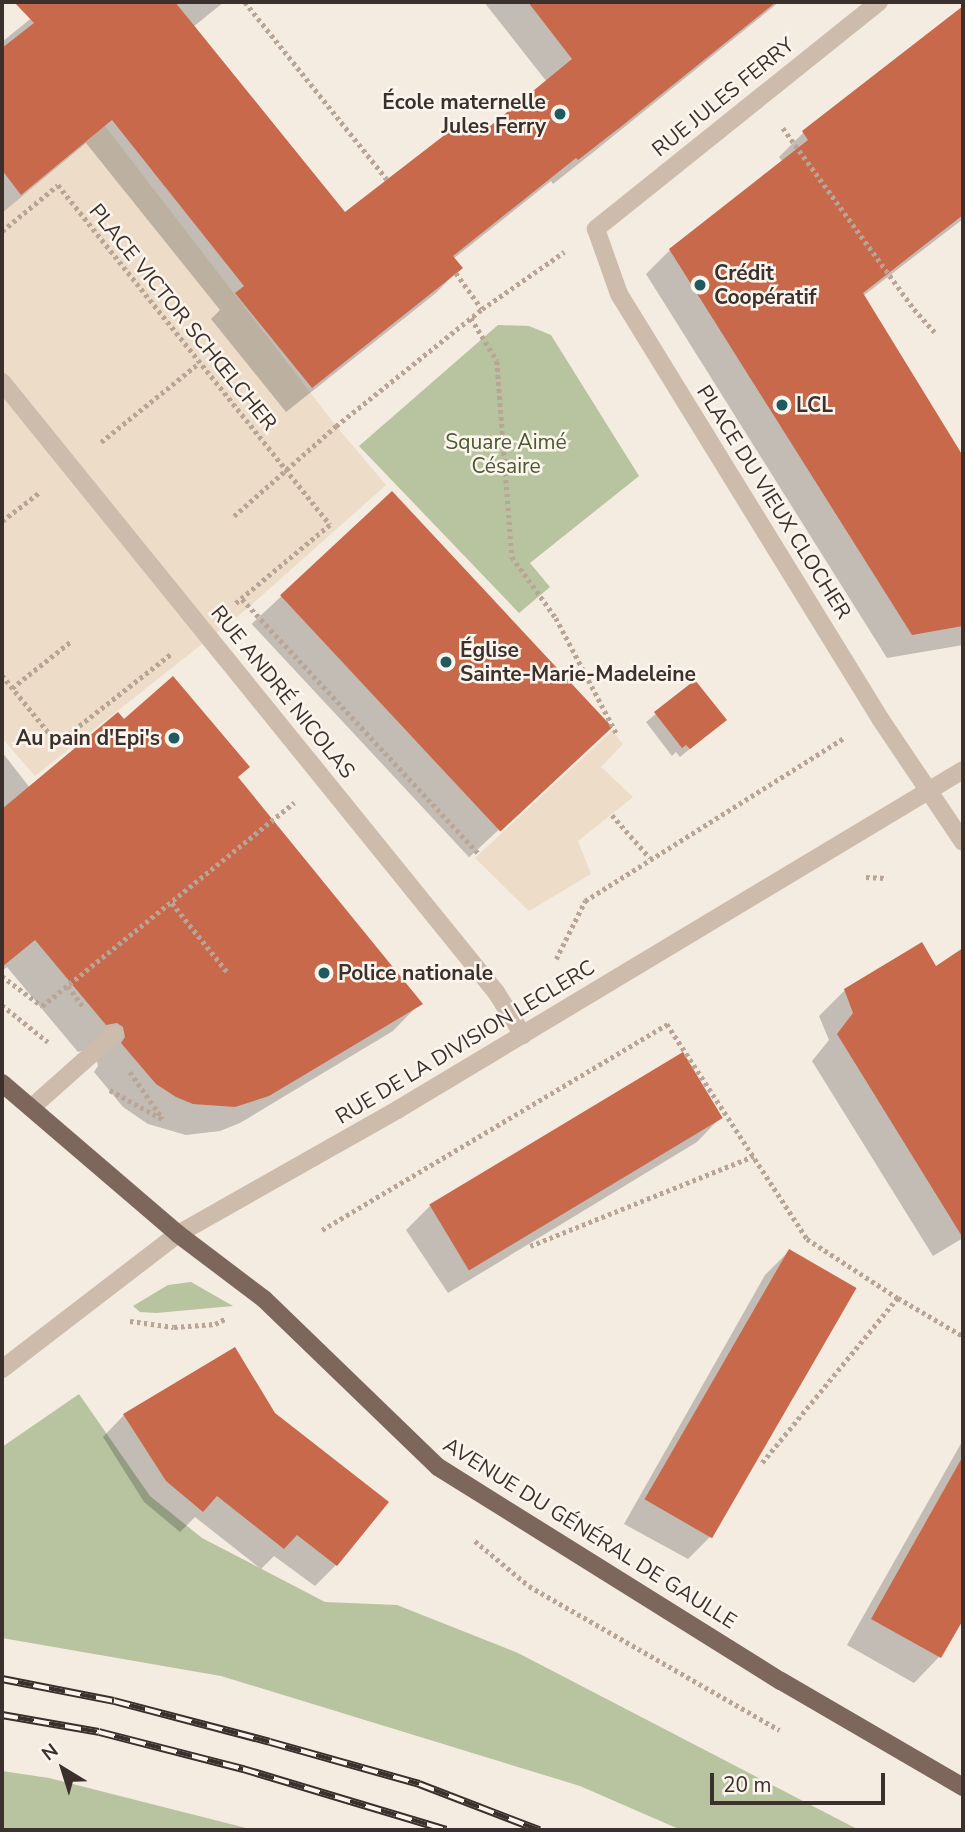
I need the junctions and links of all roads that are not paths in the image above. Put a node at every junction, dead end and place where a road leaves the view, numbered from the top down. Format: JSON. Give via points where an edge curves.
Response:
{"nodes":[{"id":1,"x":879,"y":2,"type":"edge"},
{"id":2,"x":596,"y":229,"type":"joint"},
{"id":3,"x":2,"y":382,"type":"edge"},
{"id":4,"x":963,"y":770,"type":"edge"},
{"id":5,"x":928,"y":790,"type":"junction"},
{"id":6,"x":963,"y":842,"type":"edge"},
{"id":7,"x":114,"y":1034,"type":"dead end"},
{"id":8,"x":523,"y":1035,"type":"junction"},
{"id":9,"x":2,"y":1083,"type":"edge"},
{"id":10,"x":31,"y":1108,"type":"junction"},
{"id":11,"x":178,"y":1234,"type":"junction"},
{"id":12,"x":2,"y":1369,"type":"edge"},
{"id":13,"x":963,"y":1787,"type":"edge"}],
"edges":[{"from":1,"to":2,"type":"street","name":"RUE JULES FERRY"},
{"from":2,"to":5,"type":"street","name":"PLACE DU VIEUX CLOCHER","via":[[620,293]]},
{"from":3,"to":8,"type":"street","name":"RUE ANDRÉ NICOLAS","via":[[496,992]]},
{"from":4,"to":5,"type":"street","name":"RUE DE LA DIVISION LECLERC"},
{"from":5,"to":6,"type":"street","name":"PLACE DU VIEUX CLOCHER"},
{"from":5,"to":8,"type":"street","name":"RUE DE LA DIVISION LECLERC"},
{"from":7,"to":10,"type":"street"},
{"from":8,"to":11,"type":"street","name":"RUE DE LA DIVISION LECLERC"},
{"from":9,"to":10,"type":"main road","name":"AVENUE DU GÉNÉRAL DE GAULLE"},
{"from":10,"to":11,"type":"main road","name":"AVENUE DU GÉNÉRAL DE GAULLE"},
{"from":11,"to":12,"type":"street","name":"RUE DE LA DIVISION LECLERC"},
{"from":11,"to":13,"type":"main road","name":"AVENUE DU GÉNÉRAL DE GAULLE","via":[[272,1306],[438,1467],[781,1681]]}]}
